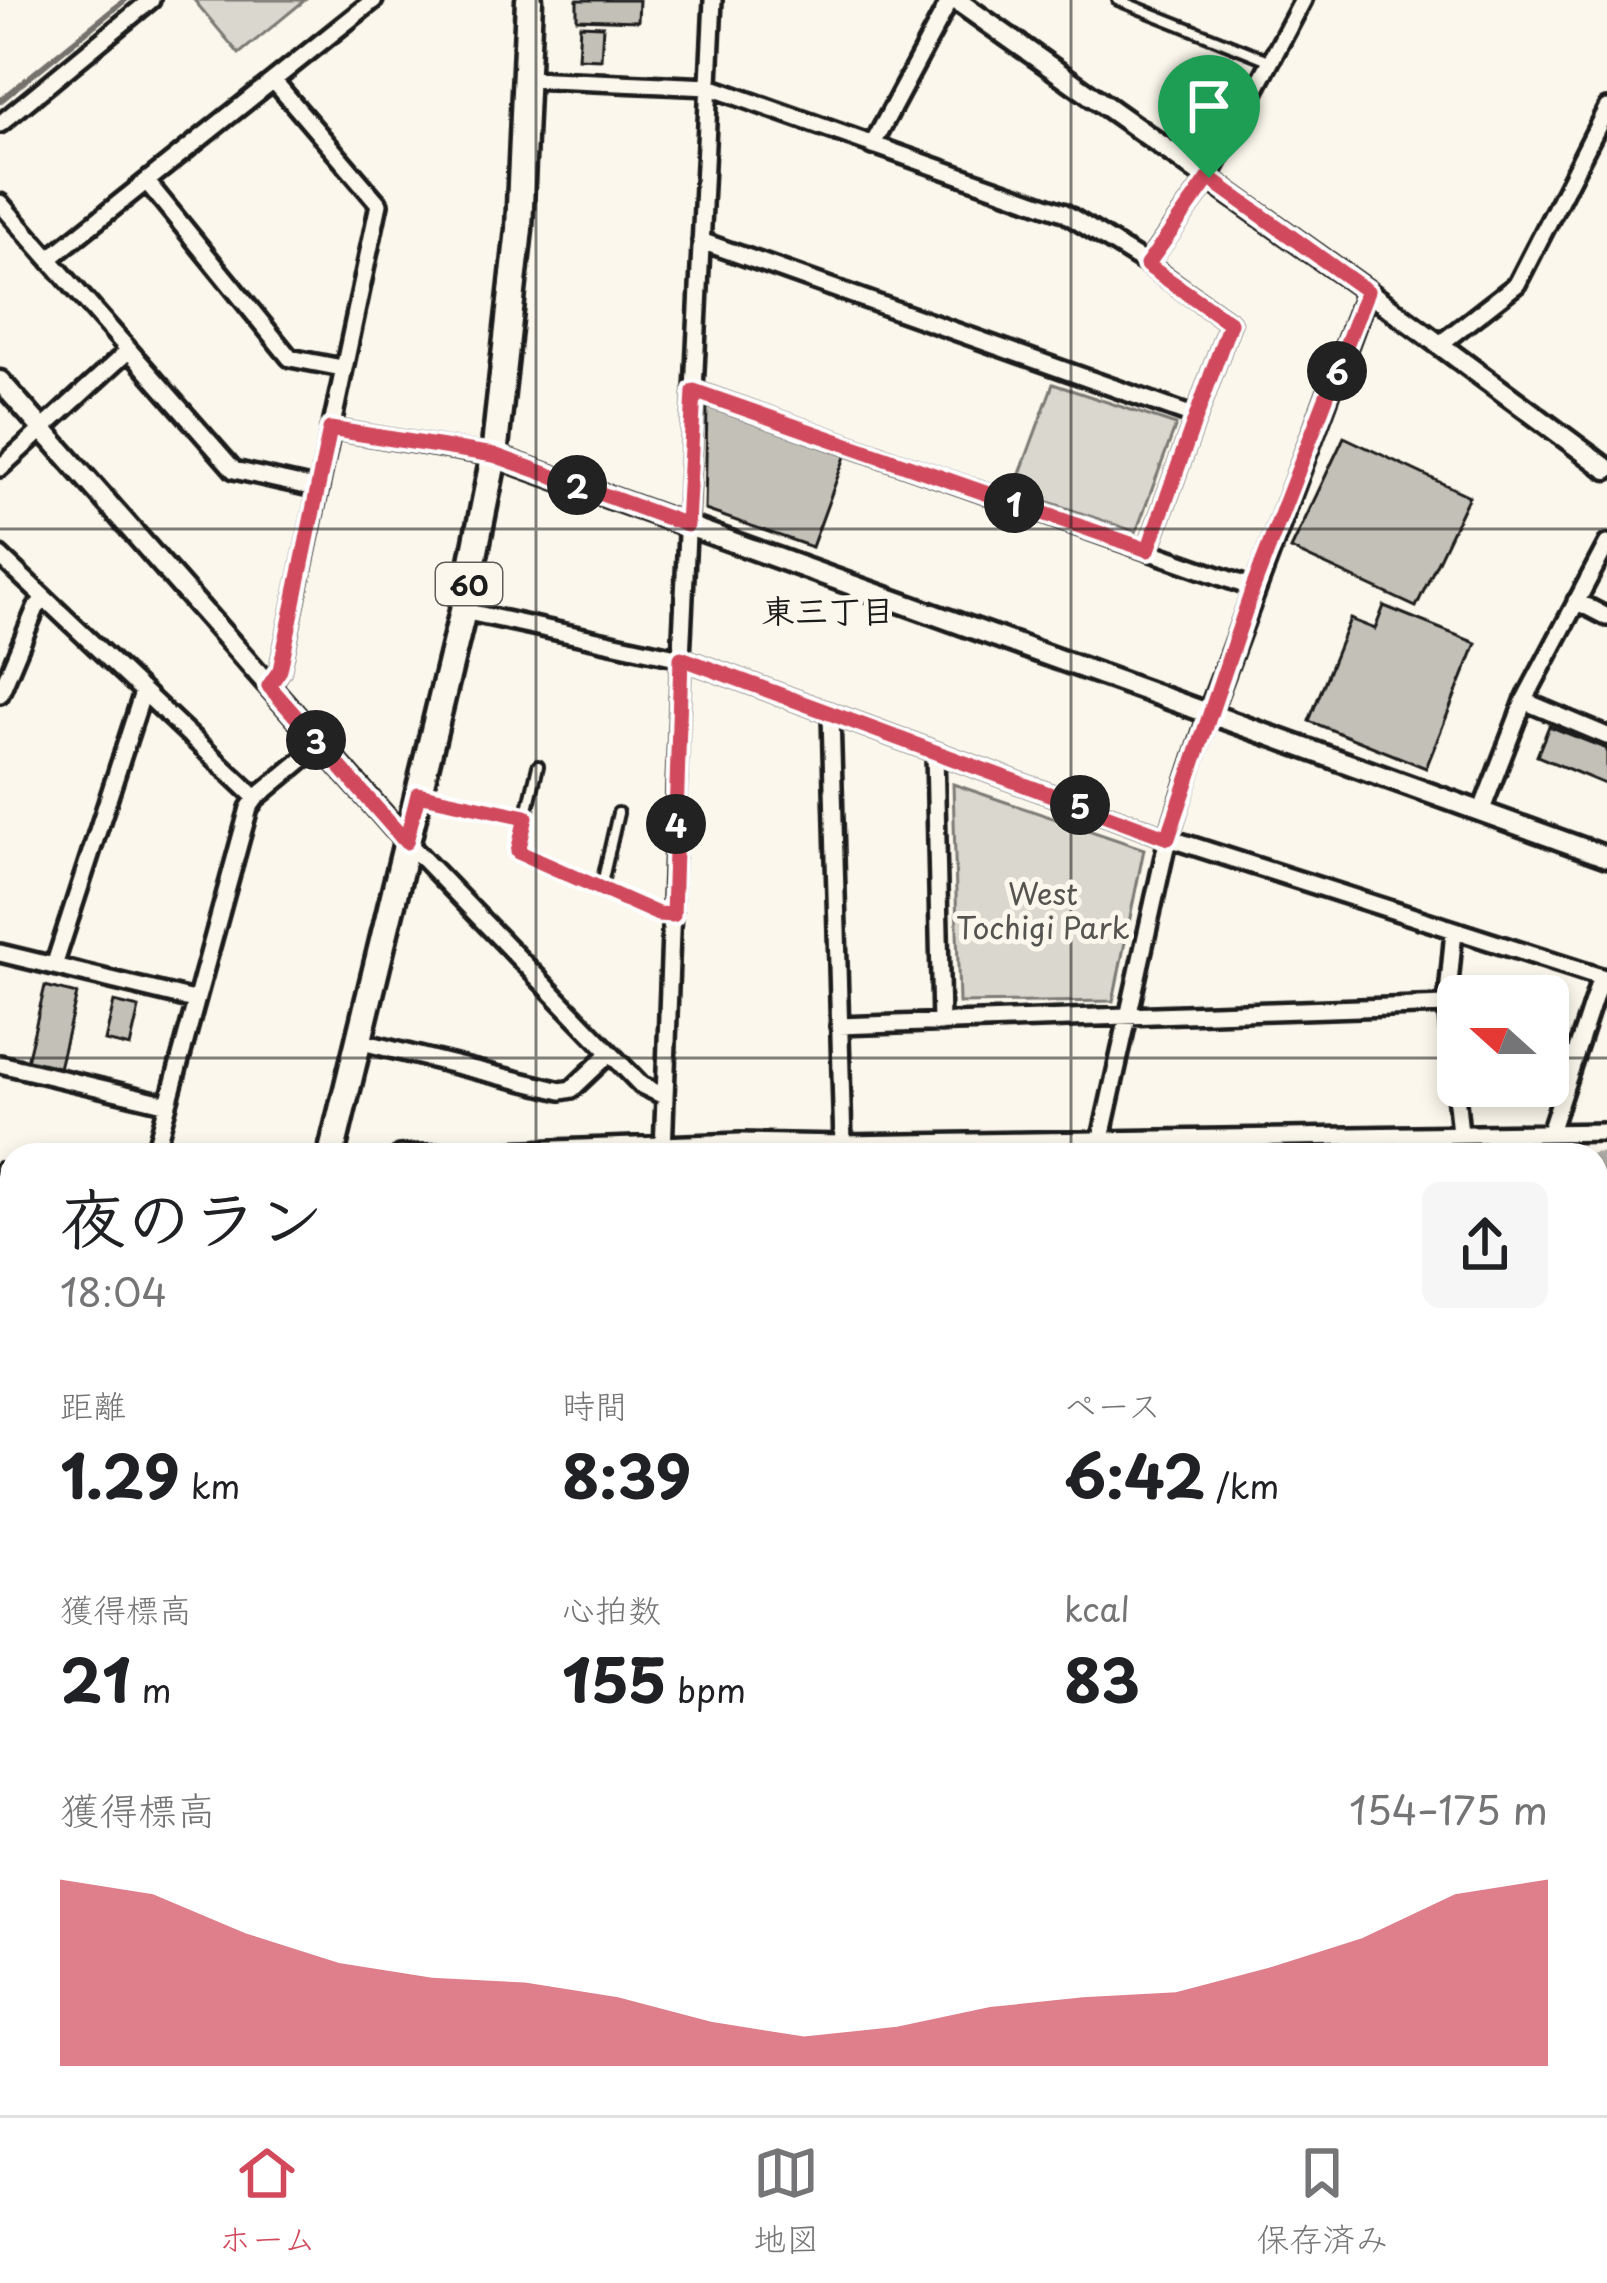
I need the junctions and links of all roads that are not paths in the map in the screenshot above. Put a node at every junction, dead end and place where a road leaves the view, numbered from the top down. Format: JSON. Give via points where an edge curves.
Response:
{"nodes":[{"id":1,"x":151,"y":0,"type":"edge"},
{"id":2,"x":374,"y":0,"type":"edge"},
{"id":3,"x":529,"y":0,"type":"edge"},
{"id":4,"x":713,"y":0,"type":"edge"},
{"id":5,"x":953,"y":0,"type":"edge"},
{"id":6,"x":1118,"y":0,"type":"edge"},
{"id":7,"x":1303,"y":0,"type":"edge"},
{"id":8,"x":1271,"y":62,"type":"junction"},
{"id":9,"x":527,"y":79,"type":"junction"},
{"id":10,"x":274,"y":82,"type":"junction"},
{"id":11,"x":710,"y":87,"type":"junction"},
{"id":12,"x":1607,"y":108,"type":"edge"},
{"id":13,"x":0,"y":124,"type":"edge"},
{"id":14,"x":872,"y":146,"type":"junction"},
{"id":15,"x":1209,"y":178,"type":"junction"},
{"id":16,"x":147,"y":182,"type":"junction"},
{"id":17,"x":0,"y":203,"type":"edge"},
{"id":18,"x":701,"y":241,"type":"junction"},
{"id":19,"x":49,"y":259,"type":"junction"},
{"id":20,"x":1147,"y":265,"type":"junction"},
{"id":21,"x":1367,"y":291,"type":"junction"},
{"id":22,"x":1440,"y":344,"type":"junction"},
{"id":23,"x":129,"y":350,"type":"junction"},
{"id":24,"x":342,"y":368,"type":"junction"},
{"id":25,"x":0,"y":381,"type":"edge"},
{"id":26,"x":694,"y":391,"type":"junction"},
{"id":27,"x":1196,"y":417,"type":"junction"},
{"id":28,"x":43,"y":429,"type":"junction"},
{"id":29,"x":330,"y":429,"type":"junction"},
{"id":30,"x":494,"y":455,"type":"junction"},
{"id":31,"x":0,"y":468,"type":"edge"},
{"id":32,"x":1607,"y":470,"type":"edge"},
{"id":33,"x":319,"y":489,"type":"junction"},
{"id":34,"x":687,"y":525,"type":"junction"},
{"id":35,"x":1607,"y":544,"type":"edge"},
{"id":36,"x":1148,"y":550,"type":"junction"},
{"id":37,"x":0,"y":556,"type":"edge"},
{"id":38,"x":1253,"y":588,"type":"junction"},
{"id":39,"x":44,"y":599,"type":"junction"},
{"id":40,"x":1576,"y":601,"type":"junction"},
{"id":41,"x":463,"y":611,"type":"junction"},
{"id":42,"x":1607,"y":617,"type":"edge"},
{"id":43,"x":681,"y":658,"type":"junction"},
{"id":44,"x":269,"y":686,"type":"junction"},
{"id":45,"x":143,"y":692,"type":"junction"},
{"id":46,"x":0,"y":694,"type":"edge"},
{"id":47,"x":1524,"y":701,"type":"junction"},
{"id":48,"x":831,"y":715,"type":"junction"},
{"id":49,"x":1208,"y":716,"type":"junction"},
{"id":50,"x":1607,"y":736,"type":"edge"},
{"id":51,"x":320,"y":745,"type":"junction"},
{"id":52,"x":935,"y":753,"type":"junction"},
{"id":53,"x":538,"y":766,"type":"dead end"},
{"id":54,"x":418,"y":794,"type":"junction"},
{"id":55,"x":256,"y":799,"type":"junction"},
{"id":56,"x":618,"y":812,"type":"dead end"},
{"id":57,"x":1481,"y":812,"type":"junction"},
{"id":58,"x":526,"y":817,"type":"junction"},
{"id":59,"x":1168,"y":838,"type":"junction"},
{"id":60,"x":406,"y":842,"type":"junction"},
{"id":61,"x":1607,"y":857,"type":"edge"},
{"id":62,"x":601,"y":889,"type":"junction"},
{"id":63,"x":673,"y":915,"type":"junction"},
{"id":64,"x":1454,"y":931,"type":"junction"},
{"id":65,"x":0,"y":953,"type":"edge"},
{"id":66,"x":53,"y":966,"type":"junction"},
{"id":67,"x":1450,"y":975,"type":"edge"},
{"id":68,"x":1604,"y":978,"type":"edge"},
{"id":69,"x":194,"y":1000,"type":"junction"},
{"id":70,"x":1437,"y":1005,"type":"edge"},
{"id":71,"x":1128,"y":1017,"type":"junction"},
{"id":72,"x":941,"y":1023,"type":"junction"},
{"id":73,"x":839,"y":1026,"type":"junction"},
{"id":74,"x":358,"y":1041,"type":"junction"},
{"id":75,"x":609,"y":1054,"type":"junction"},
{"id":76,"x":0,"y":1064,"type":"edge"},
{"id":77,"x":664,"y":1096,"type":"junction"},
{"id":78,"x":168,"y":1104,"type":"junction"},
{"id":79,"x":1457,"y":1107,"type":"edge"},
{"id":80,"x":1550,"y":1132,"type":"junction"},
{"id":81,"x":1607,"y":1132,"type":"edge"},
{"id":82,"x":1460,"y":1133,"type":"junction"},
{"id":83,"x":1102,"y":1138,"type":"junction"},
{"id":84,"x":157,"y":1143,"type":"edge"},
{"id":85,"x":334,"y":1143,"type":"edge"},
{"id":86,"x":663,"y":1143,"type":"edge"},
{"id":87,"x":843,"y":1143,"type":"edge"},
{"id":88,"x":886,"y":1143,"type":"edge"}],
"edges":[{"from":1,"to":13,"type":"street"},
{"from":2,"to":10,"type":"street"},
{"from":3,"to":9,"type":"main road","number":"60"},
{"from":4,"to":11,"type":"street"},
{"from":5,"to":14,"type":"street"},
{"from":5,"to":15,"type":"street"},
{"from":6,"to":8,"type":"lane"},
{"from":7,"to":8,"type":"street"},
{"from":8,"to":15,"type":"street"},
{"from":9,"to":11,"type":"street"},
{"from":9,"to":30,"type":"main road","number":"60"},
{"from":10,"to":16,"type":"street"},
{"from":10,"to":24,"type":"street","via":[[379,204]]},
{"from":11,"to":14,"type":"street"},
{"from":11,"to":18,"type":"street"},
{"from":12,"to":22,"type":"street","via":[[1517,284]]},
{"from":14,"to":20,"type":"street","via":[[1063,212]]},
{"from":15,"to":20,"type":"street"},
{"from":15,"to":21,"type":"street"},
{"from":16,"to":19,"type":"street"},
{"from":16,"to":24,"type":"street","via":[[290,358]]},
{"from":17,"to":19,"type":"street"},
{"from":18,"to":26,"type":"street"},
{"from":18,"to":27,"type":"street"},
{"from":19,"to":23,"type":"street"},
{"from":20,"to":27,"type":"street","via":[[1230,323]]},
{"from":21,"to":22,"type":"street"},
{"from":21,"to":38,"type":"street"},
{"from":22,"to":32,"type":"street"},
{"from":23,"to":28,"type":"street"},
{"from":23,"to":33,"type":"street","via":[[234,470]]},
{"from":24,"to":29,"type":"street"},
{"from":25,"to":28,"type":"street"},
{"from":26,"to":34,"type":"street"},
{"from":26,"to":36,"type":"street"},
{"from":27,"to":36,"type":"street"},
{"from":28,"to":31,"type":"street"},
{"from":28,"to":44,"type":"street"},
{"from":29,"to":30,"type":"street"},
{"from":29,"to":33,"type":"street"},
{"from":30,"to":34,"type":"street"},
{"from":30,"to":41,"type":"main road","number":"60"},
{"from":33,"to":44,"type":"street","via":[[280,670]]},
{"from":34,"to":43,"type":"street"},
{"from":34,"to":49,"type":"street"},
{"from":35,"to":40,"type":"street"},
{"from":36,"to":38,"type":"street"},
{"from":37,"to":39,"type":"street"},
{"from":38,"to":49,"type":"street"},
{"from":39,"to":45,"type":"street"},
{"from":39,"to":46,"type":"street"},
{"from":40,"to":42,"type":"street"},
{"from":40,"to":47,"type":"street"},
{"from":41,"to":43,"type":"street"},
{"from":41,"to":54,"type":"main road","number":"60"},
{"from":43,"to":48,"type":"street"},
{"from":43,"to":63,"type":"street"},
{"from":44,"to":51,"type":"street"},
{"from":45,"to":55,"type":"street"},
{"from":45,"to":66,"type":"street"},
{"from":47,"to":50,"type":"street"},
{"from":47,"to":57,"type":"street"},
{"from":48,"to":52,"type":"street"},
{"from":48,"to":73,"type":"street"},
{"from":49,"to":57,"type":"street"},
{"from":49,"to":59,"type":"street"},
{"from":51,"to":55,"type":"street"},
{"from":51,"to":60,"type":"street"},
{"from":52,"to":59,"type":"street"},
{"from":52,"to":72,"type":"street"},
{"from":53,"to":58,"type":"lane"},
{"from":54,"to":58,"type":"lane"},
{"from":54,"to":60,"type":"main road","number":"60"},
{"from":55,"to":69,"type":"street"},
{"from":56,"to":62,"type":"lane"},
{"from":57,"to":61,"type":"street"},
{"from":58,"to":62,"type":"lane","via":[[518,852]]},
{"from":59,"to":64,"type":"street"},
{"from":59,"to":71,"type":"street"},
{"from":60,"to":74,"type":"main road","number":"60"},
{"from":60,"to":75,"type":"street"},
{"from":62,"to":63,"type":"lane"},
{"from":63,"to":77,"type":"street"},
{"from":64,"to":67,"type":"street"},
{"from":64,"to":68,"type":"street"},
{"from":65,"to":66,"type":"street"},
{"from":66,"to":69,"type":"street"},
{"from":68,"to":80,"type":"street"},
{"from":69,"to":78,"type":"street"},
{"from":70,"to":71,"type":"street"},
{"from":71,"to":72,"type":"street"},
{"from":71,"to":83,"type":"street"},
{"from":72,"to":73,"type":"street"},
{"from":73,"to":87,"type":"street"},
{"from":74,"to":75,"type":"street","via":[[561,1090]]},
{"from":74,"to":85,"type":"main road","number":"60"},
{"from":75,"to":77,"type":"street"},
{"from":76,"to":78,"type":"street"},
{"from":77,"to":86,"type":"street"},
{"from":78,"to":84,"type":"street"},
{"from":79,"to":82,"type":"street"},
{"from":80,"to":81,"type":"street"},
{"from":80,"to":82,"type":"street"},
{"from":82,"to":83,"type":"street"},
{"from":83,"to":88,"type":"street"}]}
